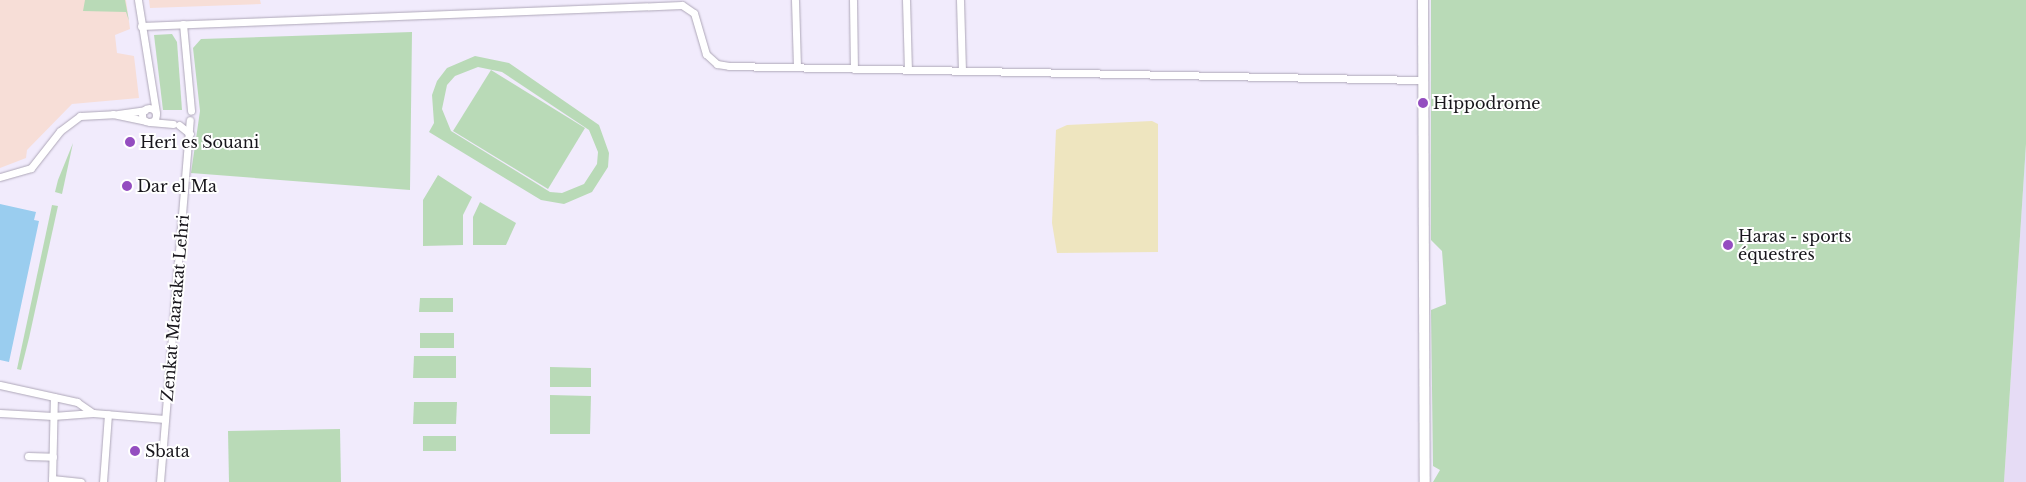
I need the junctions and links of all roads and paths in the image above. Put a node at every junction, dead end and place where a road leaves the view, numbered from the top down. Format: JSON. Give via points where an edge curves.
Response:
{"nodes":[{"id":1,"x":138,"y":0,"type":"edge"},
{"id":2,"x":795,"y":0,"type":"edge"},
{"id":3,"x":853,"y":0,"type":"edge"},
{"id":4,"x":906,"y":0,"type":"edge"},
{"id":5,"x":960,"y":0,"type":"edge"},
{"id":6,"x":1423,"y":0,"type":"edge"},
{"id":7,"x":183,"y":24,"type":"junction"},
{"id":8,"x":141,"y":26,"type":"junction"},
{"id":9,"x":797,"y":68,"type":"junction"},
{"id":10,"x":854,"y":69,"type":"junction"},
{"id":11,"x":908,"y":70,"type":"junction"},
{"id":12,"x":962,"y":71,"type":"junction"},
{"id":13,"x":1423,"y":80,"type":"junction"},
{"id":14,"x":151,"y":92,"type":"junction"},
{"id":15,"x":146,"y":110,"type":"junction"},
{"id":16,"x":191,"y":111,"type":"dead end"},
{"id":17,"x":156,"y":113,"type":"junction"},
{"id":18,"x":113,"y":114,"type":"junction"},
{"id":19,"x":190,"y":120,"type":"dead end"},
{"id":20,"x":147,"y":122,"type":"junction"},
{"id":21,"x":190,"y":134,"type":"junction"},
{"id":22,"x":0,"y":177,"type":"edge"},
{"id":23,"x":0,"y":386,"type":"edge"},
{"id":24,"x":54,"y":397,"type":"junction"},
{"id":25,"x":0,"y":413,"type":"edge"},
{"id":26,"x":93,"y":413,"type":"junction"},
{"id":27,"x":108,"y":414,"type":"junction"},
{"id":28,"x":53,"y":416,"type":"junction"},
{"id":29,"x":165,"y":419,"type":"junction"},
{"id":30,"x":28,"y":456,"type":"dead end"},
{"id":31,"x":53,"y":457,"type":"junction"},
{"id":32,"x":52,"y":480,"type":"edge"},
{"id":33,"x":81,"y":482,"type":"edge"},
{"id":34,"x":103,"y":482,"type":"edge"},
{"id":35,"x":160,"y":482,"type":"edge"},
{"id":36,"x":1425,"y":482,"type":"edge"}],
"edges":[{"from":1,"to":8,"type":"street"},
{"from":2,"to":9,"type":"street"},
{"from":3,"to":10,"type":"street"},
{"from":4,"to":11,"type":"street"},
{"from":5,"to":12,"type":"street"},
{"from":6,"to":13,"type":"main road"},
{"from":7,"to":8,"type":"street"},
{"from":7,"to":9,"type":"street","via":[[682,5],[694,13],[702,45],[712,61]]},
{"from":7,"to":16,"type":"street"},
{"from":8,"to":14,"type":"street"},
{"from":9,"to":10,"type":"street"},
{"from":10,"to":11,"type":"street"},
{"from":11,"to":12,"type":"street"},
{"from":12,"to":13,"type":"street"},
{"from":13,"to":36,"type":"main road"},
{"from":14,"to":15,"type":"street"},
{"from":14,"to":17,"type":"street"},
{"from":15,"to":17,"type":"street"},
{"from":15,"to":18,"type":"street"},
{"from":15,"to":20,"type":"street"},
{"from":17,"to":20,"type":"street"},
{"from":18,"to":20,"type":"street"},
{"from":18,"to":22,"type":"street","via":[[73,120],[31,168]]},
{"from":19,"to":21,"type":"street","name":"Zenkat Maarakat Lehri"},
{"from":20,"to":21,"type":"street","via":[[176,124]]},
{"from":21,"to":29,"type":"street","name":"Zenkat Maarakat Lehri"},
{"from":23,"to":24,"type":"street"},
{"from":24,"to":26,"type":"street","via":[[76,402]]},
{"from":24,"to":28,"type":"street"},
{"from":25,"to":28,"type":"street"},
{"from":26,"to":27,"type":"street"},
{"from":26,"to":28,"type":"street"},
{"from":27,"to":29,"type":"street"},
{"from":27,"to":34,"type":"street"},
{"from":28,"to":31,"type":"street"},
{"from":29,"to":35,"type":"street","name":"Zenkat Maarakat Lehri"},
{"from":30,"to":31,"type":"street"},
{"from":31,"to":32,"type":"street"},
{"from":32,"to":33,"type":"street"}]}
